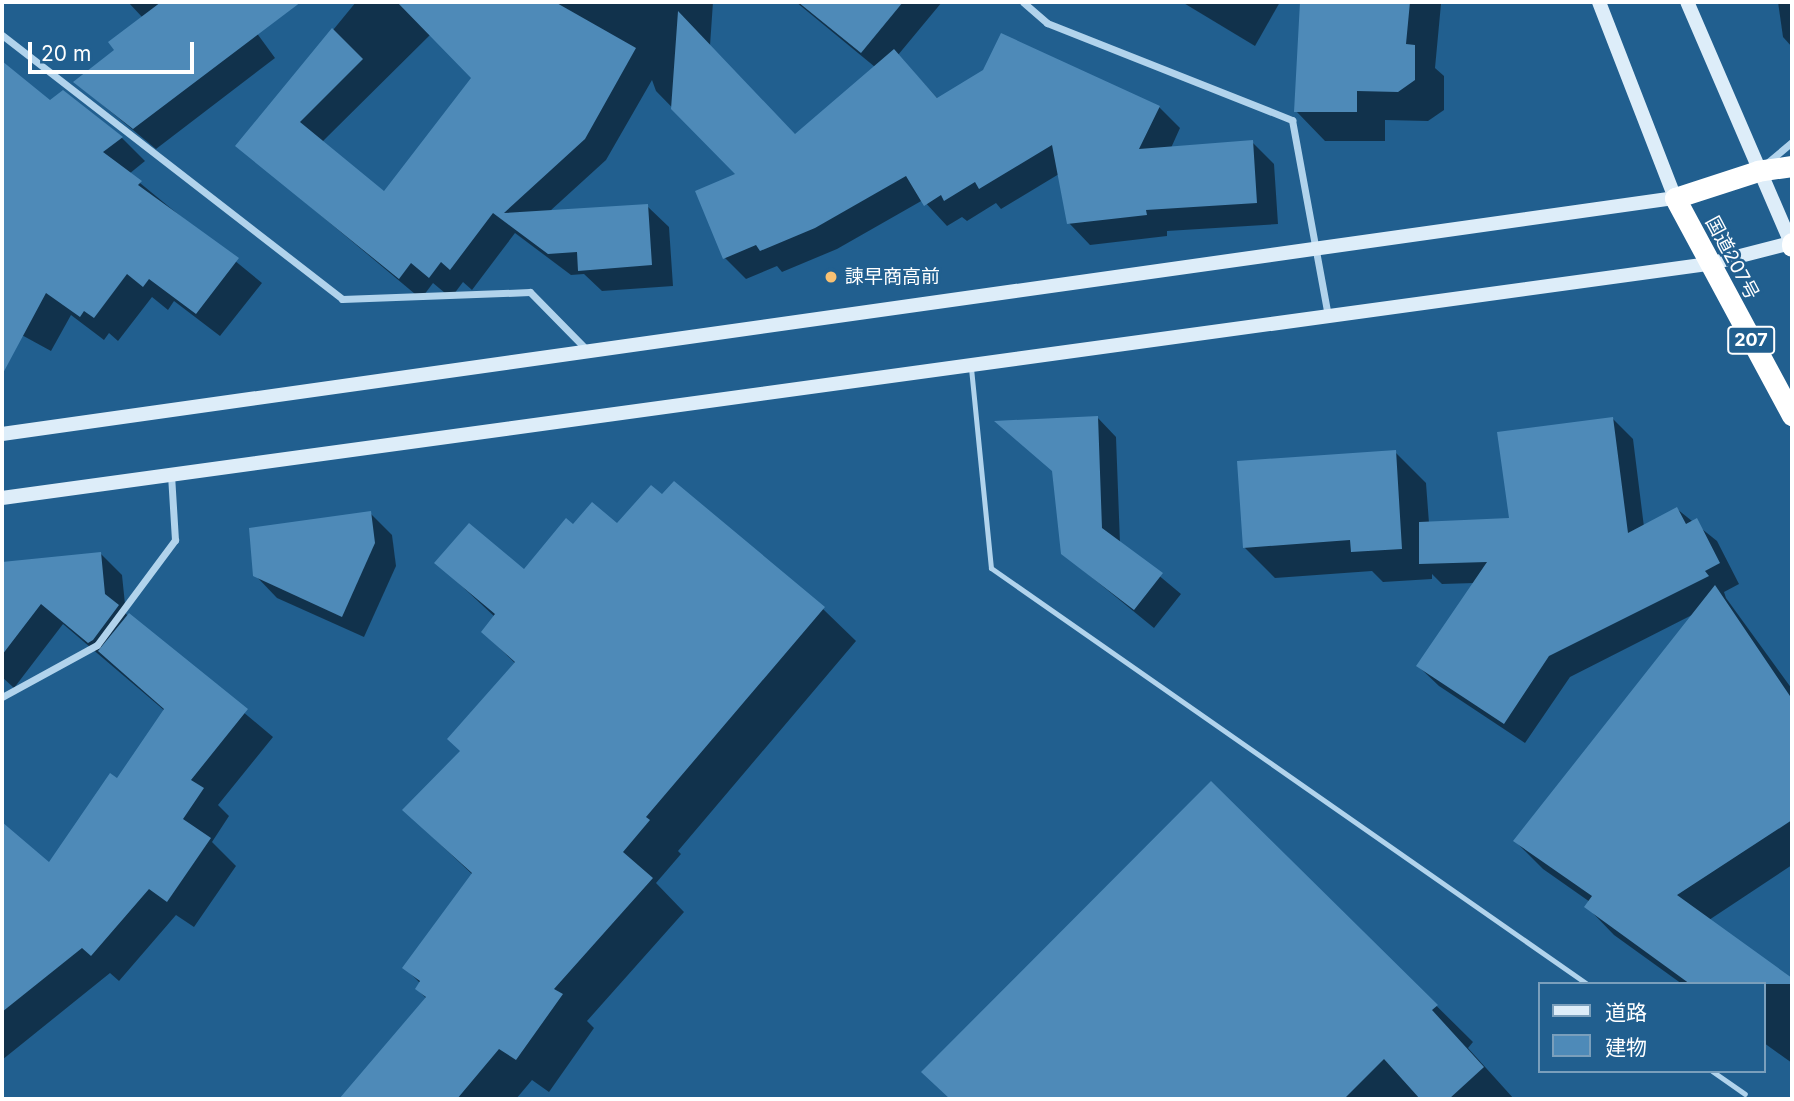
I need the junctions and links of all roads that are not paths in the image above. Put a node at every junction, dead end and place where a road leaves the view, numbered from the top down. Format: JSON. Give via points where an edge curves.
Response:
{"nodes":[{"id":1,"x":1023,"y":2,"type":"edge"},
{"id":2,"x":1599,"y":2,"type":"edge"},
{"id":3,"x":1686,"y":2,"type":"edge"},
{"id":4,"x":2,"y":35,"type":"edge"},
{"id":5,"x":1792,"y":142,"type":"edge"},
{"id":6,"x":1792,"y":166,"type":"edge"},
{"id":7,"x":1758,"y":171,"type":"junction"},
{"id":8,"x":1675,"y":198,"type":"junction"},
{"id":9,"x":1792,"y":244,"type":"edge"},
{"id":10,"x":1316,"y":251,"type":"junction"},
{"id":11,"x":1709,"y":264,"type":"junction"},
{"id":12,"x":1328,"y":317,"type":"junction"},
{"id":13,"x":591,"y":354,"type":"junction"},
{"id":14,"x":971,"y":365,"type":"junction"},
{"id":15,"x":1792,"y":415,"type":"edge"},
{"id":16,"x":2,"y":434,"type":"edge"},
{"id":17,"x":171,"y":474,"type":"junction"},
{"id":18,"x":2,"y":498,"type":"edge"},
{"id":19,"x":2,"y":697,"type":"edge"},
{"id":20,"x":1584,"y":982,"type":"edge"},
{"id":21,"x":1715,"y":1073,"type":"edge"},
{"id":22,"x":1745,"y":1094,"type":"dead end"}],
"edges":[{"from":1,"to":10,"type":"street","via":[[1047,23],[1292,120]]},
{"from":2,"to":8,"type":"street"},
{"from":3,"to":7,"type":"street"},
{"from":4,"to":13,"type":"street","via":[[342,299],[530,292]]},
{"from":5,"to":7,"type":"street"},
{"from":6,"to":7,"type":"highway","name":"国道207号"},
{"from":7,"to":8,"type":"highway","name":"国道207号"},
{"from":7,"to":9,"type":"street"},
{"from":8,"to":10,"type":"street"},
{"from":8,"to":11,"type":"highway","name":"国道207号","number":"207"},
{"from":9,"to":11,"type":"street"},
{"from":10,"to":12,"type":"street"},
{"from":10,"to":13,"type":"street"},
{"from":11,"to":12,"type":"street"},
{"from":11,"to":15,"type":"highway","name":"国道207号","number":"207"},
{"from":12,"to":14,"type":"street"},
{"from":13,"to":16,"type":"street"},
{"from":14,"to":17,"type":"street"},
{"from":14,"to":20,"type":"lane","via":[[991,568]]},
{"from":17,"to":18,"type":"street"},
{"from":17,"to":19,"type":"street","via":[[175,540],[97,645]]},
{"from":21,"to":22,"type":"lane"}]}
